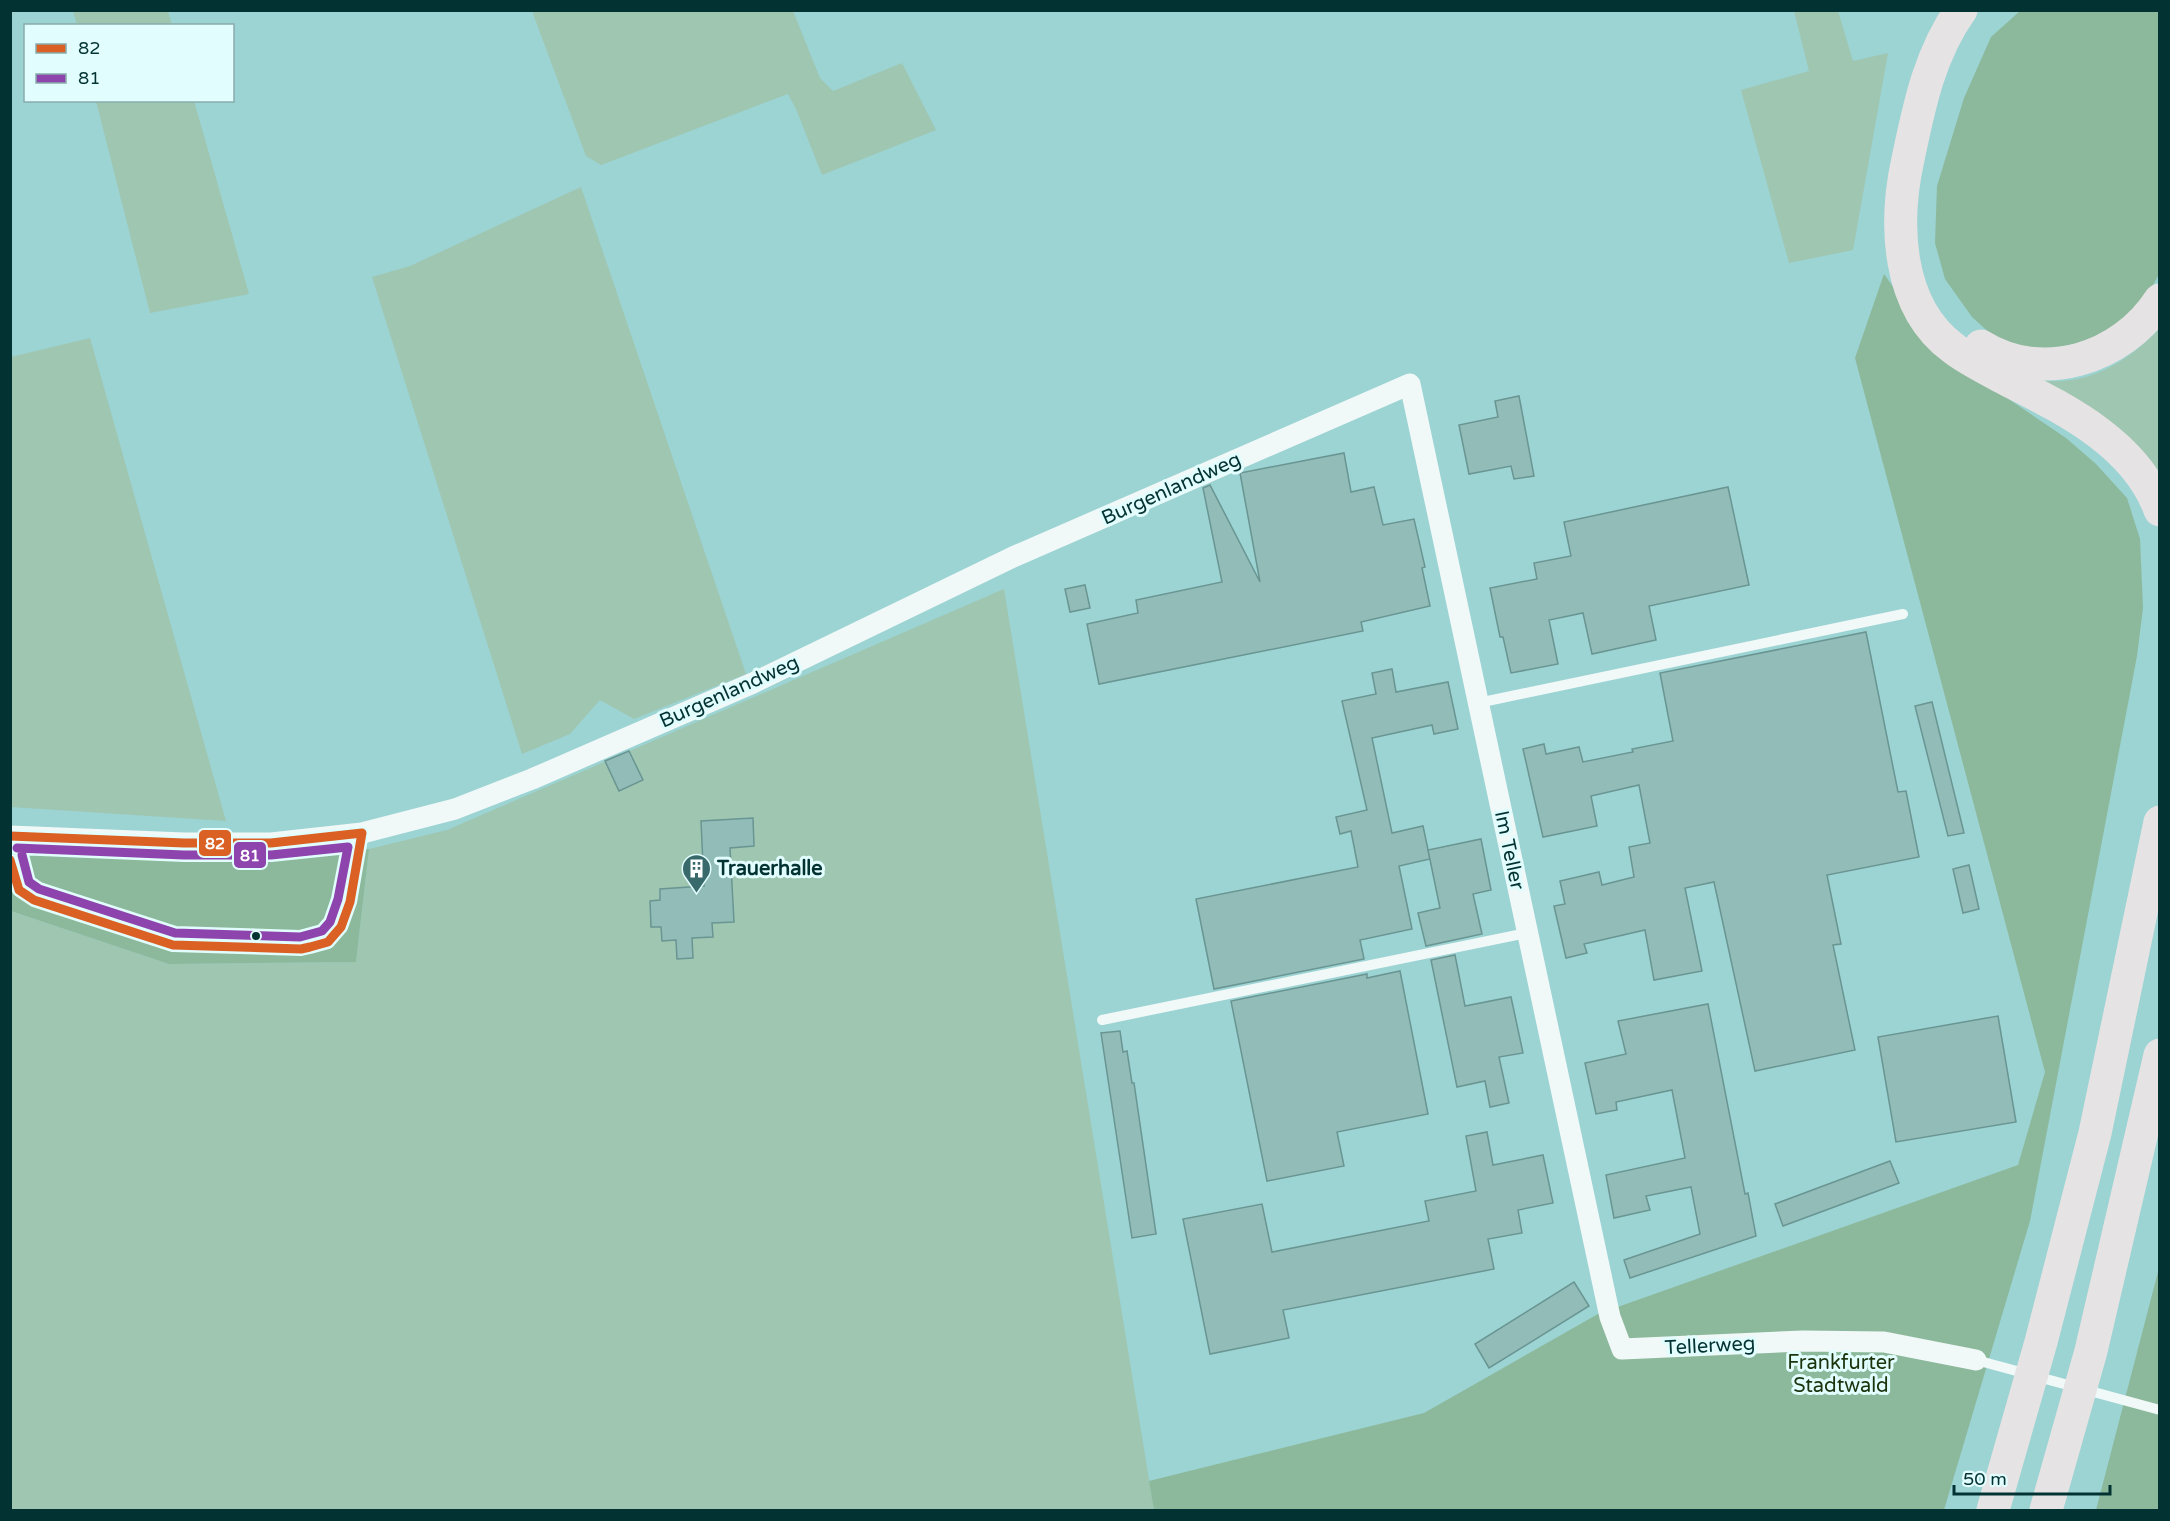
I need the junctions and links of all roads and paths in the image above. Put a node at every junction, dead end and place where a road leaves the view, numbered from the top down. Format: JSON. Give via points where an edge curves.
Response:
{"nodes":[{"id":1,"x":1961,"y":10,"type":"edge"},
{"id":2,"x":1976,"y":10,"type":"edge"},
{"id":3,"x":2160,"y":300,"type":"edge"},
{"id":4,"x":1410,"y":384,"type":"joint"},
{"id":5,"x":2160,"y":510,"type":"edge"},
{"id":6,"x":1903,"y":615,"type":"dead end"},
{"id":7,"x":1478,"y":704,"type":"junction"},
{"id":8,"x":2160,"y":822,"type":"edge"},
{"id":9,"x":362,"y":833,"type":"junction"},
{"id":10,"x":10,"y":836,"type":"edge"},
{"id":11,"x":10,"y":858,"type":"edge"},
{"id":12,"x":1527,"y":933,"type":"junction"},
{"id":13,"x":1102,"y":1020,"type":"dead end"},
{"id":14,"x":2160,"y":1055,"type":"edge"},
{"id":15,"x":1610,"y":1317,"type":"joint"},
{"id":16,"x":1976,"y":1360,"type":"joint"},
{"id":17,"x":2160,"y":1410,"type":"edge"},
{"id":18,"x":1993,"y":1510,"type":"edge"},
{"id":19,"x":2046,"y":1510,"type":"edge"}],
"edges":[{"from":1,"to":5,"type":"highway","via":[[1930,69],[1903,181],[1900,234],[1909,282],[1935,331],[1952,348],[2095,430],[2134,467]]},
{"from":2,"to":3,"type":"highway","via":[[1944,73],[1930,117],[1917,183],[1913,238],[1931,296],[1958,328],[1989,350],[2010,359],[2052,364],[2075,362],[2109,348],[2147,318]]},
{"from":4,"to":7,"type":"street","name":"Im Teller"},
{"from":4,"to":9,"type":"street","name":"Burgenlandweg","via":[[1013,557],[753,683],[532,779],[455,809]]},
{"from":6,"to":7,"type":"lane"},
{"from":7,"to":12,"type":"street","name":"Im Teller"},
{"from":8,"to":18,"type":"highway","via":[[2094,1133]]},
{"from":9,"to":10,"type":"street","name":"Burgenlandweg","via":[[271,843]]},
{"from":9,"to":11,"type":"lane","via":[[346,915],[335,937],[301,949],[173,945],[34,900],[20,890]]},
{"from":12,"to":13,"type":"lane"},
{"from":12,"to":15,"type":"street","name":"Im Teller"},
{"from":14,"to":19,"type":"highway","via":[[2091,1351]]},
{"from":15,"to":16,"type":"street","name":"Tellerweg","via":[[1622,1349],[1803,1341],[1884,1342]]},
{"from":16,"to":17,"type":"lane"}]}
